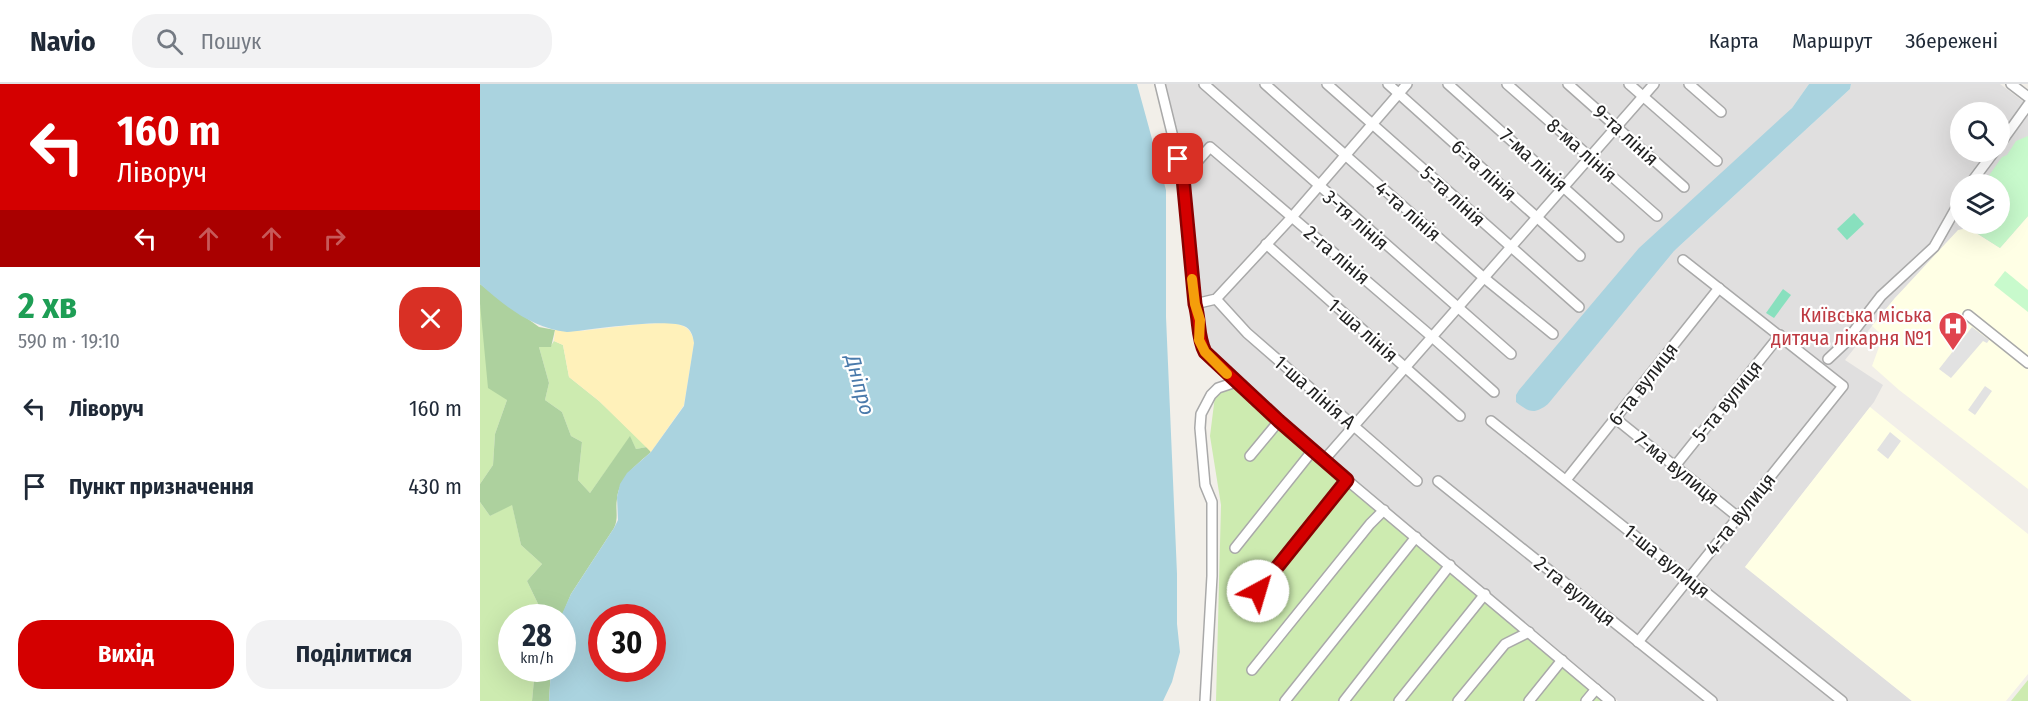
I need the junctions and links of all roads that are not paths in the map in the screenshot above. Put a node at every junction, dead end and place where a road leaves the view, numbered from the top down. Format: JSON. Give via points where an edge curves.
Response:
{"nodes":[{"id":1,"x":1160,"y":84,"type":"edge"},
{"id":2,"x":1204,"y":84,"type":"edge"},
{"id":3,"x":1265,"y":84,"type":"edge"},
{"id":4,"x":1327,"y":84,"type":"edge"},
{"id":5,"x":1388,"y":84,"type":"edge"},
{"id":6,"x":1407,"y":84,"type":"edge"},
{"id":7,"x":1448,"y":84,"type":"edge"},
{"id":8,"x":1507,"y":84,"type":"edge"},
{"id":9,"x":1568,"y":84,"type":"edge"},
{"id":10,"x":1629,"y":84,"type":"edge"},
{"id":11,"x":1654,"y":84,"type":"edge"},
{"id":12,"x":1689,"y":84,"type":"edge"},
{"id":13,"x":2011,"y":84,"type":"edge"},
{"id":14,"x":1399,"y":93,"type":"junction"},
{"id":15,"x":1643,"y":96,"type":"junction"},
{"id":16,"x":2028,"y":97,"type":"edge"},
{"id":17,"x":2028,"y":105,"type":"edge"},
{"id":18,"x":1721,"y":112,"type":"dead end"},
{"id":19,"x":1372,"y":124,"type":"junction"},
{"id":20,"x":1617,"y":126,"type":"junction"},
{"id":21,"x":2010,"y":130,"type":"edge"},
{"id":22,"x":1345,"y":155,"type":"junction"},
{"id":23,"x":1590,"y":157,"type":"junction"},
{"id":24,"x":1717,"y":161,"type":"dead end"},
{"id":25,"x":1183,"y":178,"type":"junction"},
{"id":26,"x":1318,"y":186,"type":"junction"},
{"id":27,"x":1564,"y":186,"type":"junction"},
{"id":28,"x":1684,"y":187,"type":"dead end"},
{"id":29,"x":1657,"y":216,"type":"dead end"},
{"id":30,"x":1292,"y":217,"type":"junction"},
{"id":31,"x":1537,"y":217,"type":"junction"},
{"id":32,"x":1950,"y":219,"type":"edge"},
{"id":33,"x":1619,"y":237,"type":"dead end"},
{"id":34,"x":1266,"y":244,"type":"junction"},
{"id":35,"x":1510,"y":246,"type":"junction"},
{"id":36,"x":1580,"y":256,"type":"dead end"},
{"id":37,"x":1683,"y":260,"type":"dead end"},
{"id":38,"x":1483,"y":277,"type":"junction"},
{"id":39,"x":1719,"y":288,"type":"junction"},
{"id":40,"x":1216,"y":299,"type":"junction"},
{"id":41,"x":1195,"y":304,"type":"junction"},
{"id":42,"x":1457,"y":307,"type":"junction"},
{"id":43,"x":1579,"y":307,"type":"dead end"},
{"id":44,"x":1968,"y":315,"type":"dead end"},
{"id":45,"x":1553,"y":334,"type":"dead end"},
{"id":46,"x":1780,"y":335,"type":"junction"},
{"id":47,"x":1431,"y":336,"type":"junction"},
{"id":48,"x":1511,"y":354,"type":"dead end"},
{"id":49,"x":1828,"y":359,"type":"dead end"},
{"id":50,"x":2028,"y":363,"type":"edge"},
{"id":51,"x":1404,"y":367,"type":"junction"},
{"id":52,"x":1236,"y":382,"type":"junction"},
{"id":53,"x":1494,"y":392,"type":"dead end"},
{"id":54,"x":1460,"y":416,"type":"dead end"},
{"id":55,"x":1616,"y":418,"type":"junction"},
{"id":56,"x":1279,"y":421,"type":"junction"},
{"id":57,"x":1491,"y":421,"type":"dead end"},
{"id":58,"x":1353,"y":426,"type":"junction"},
{"id":59,"x":1313,"y":450,"type":"junction"},
{"id":60,"x":1250,"y":456,"type":"dead end"},
{"id":61,"x":1324,"y":460,"type":"junction"},
{"id":62,"x":1675,"y":466,"type":"junction"},
{"id":63,"x":1347,"y":480,"type":"junction"},
{"id":64,"x":1566,"y":480,"type":"junction"},
{"id":65,"x":1417,"y":481,"type":"dead end"},
{"id":66,"x":1438,"y":481,"type":"dead end"},
{"id":67,"x":1384,"y":510,"type":"junction"},
{"id":68,"x":1738,"y":517,"type":"junction"},
{"id":69,"x":1416,"y":537,"type":"junction"},
{"id":70,"x":1235,"y":548,"type":"dead end"},
{"id":71,"x":1450,"y":565,"type":"junction"},
{"id":72,"x":1689,"y":579,"type":"junction"},
{"id":73,"x":1258,"y":591,"type":"dead end"},
{"id":74,"x":1485,"y":594,"type":"junction"},
{"id":75,"x":1529,"y":632,"type":"junction"},
{"id":76,"x":1638,"y":642,"type":"junction"},
{"id":77,"x":1562,"y":660,"type":"junction"},
{"id":78,"x":1252,"y":670,"type":"dead end"},
{"id":79,"x":1596,"y":689,"type":"junction"},
{"id":80,"x":1345,"y":700,"type":"edge"},
{"id":81,"x":1205,"y":701,"type":"edge"},
{"id":82,"x":1285,"y":701,"type":"edge"},
{"id":83,"x":1399,"y":701,"type":"edge"},
{"id":84,"x":1458,"y":701,"type":"edge"},
{"id":85,"x":1529,"y":701,"type":"edge"},
{"id":86,"x":1586,"y":701,"type":"edge"},
{"id":87,"x":1610,"y":701,"type":"edge"},
{"id":88,"x":1712,"y":701,"type":"edge"},
{"id":89,"x":1842,"y":701,"type":"edge"}],
"edges":[{"from":1,"to":25,"type":"street"},
{"from":2,"to":26,"type":"street","name":"3-тя лінія"},
{"from":3,"to":22,"type":"street","name":"4-та лінія"},
{"from":4,"to":19,"type":"street","name":"5-та лінія"},
{"from":5,"to":14,"type":"street","name":"6-та лінія"},
{"from":6,"to":14,"type":"street"},
{"from":7,"to":27,"type":"street","name":"7-ма лінія"},
{"from":8,"to":23,"type":"street","name":"8-ма лінія"},
{"from":9,"to":20,"type":"street","name":"9-та лінія"},
{"from":10,"to":15,"type":"street"},
{"from":11,"to":15,"type":"street"},
{"from":12,"to":18,"type":"street"},
{"from":13,"to":16,"type":"street"},
{"from":14,"to":19,"type":"street"},
{"from":14,"to":31,"type":"street","name":"6-та лінія"},
{"from":15,"to":20,"type":"street"},
{"from":15,"to":24,"type":"street"},
{"from":17,"to":21,"type":"street"},
{"from":19,"to":22,"type":"street"},
{"from":19,"to":35,"type":"street","name":"5-та лінія"},
{"from":20,"to":23,"type":"street"},
{"from":20,"to":28,"type":"street","name":"9-та лінія"},
{"from":22,"to":26,"type":"street"},
{"from":22,"to":38,"type":"street","name":"4-та лінія"},
{"from":23,"to":27,"type":"street"},
{"from":23,"to":29,"type":"street","name":"8-ма лінія"},
{"from":25,"to":30,"type":"street","name":"2-га лінія","via":[[1210,147]]},
{"from":25,"to":41,"type":"street"},
{"from":26,"to":30,"type":"street"},
{"from":26,"to":42,"type":"street","name":"3-тя лінія"},
{"from":27,"to":31,"type":"street"},
{"from":27,"to":33,"type":"street","name":"7-ма лінія"},
{"from":30,"to":34,"type":"street"},
{"from":30,"to":47,"type":"street","name":"2-га лінія"},
{"from":31,"to":35,"type":"street"},
{"from":31,"to":36,"type":"street","name":"6-та лінія"},
{"from":32,"to":49,"type":"street","via":[[1934,247],[1881,296]]},
{"from":34,"to":40,"type":"street"},
{"from":34,"to":51,"type":"street","name":"1-ша лінія"},
{"from":35,"to":38,"type":"street"},
{"from":35,"to":43,"type":"street","name":"5-та лінія"},
{"from":37,"to":39,"type":"street"},
{"from":38,"to":42,"type":"street"},
{"from":38,"to":45,"type":"street","name":"4-та лінія"},
{"from":39,"to":46,"type":"street"},
{"from":39,"to":55,"type":"street","name":"6-та вулиця"},
{"from":40,"to":41,"type":"street"},
{"from":40,"to":58,"type":"street","name":"1-ша лінія А","via":[[1247,333]]},
{"from":41,"to":52,"type":"street","via":[[1200,320],[1199,340],[1205,352]]},
{"from":42,"to":47,"type":"street"},
{"from":42,"to":48,"type":"street","name":"3-тя лінія"},
{"from":44,"to":50,"type":"street"},
{"from":46,"to":62,"type":"street","name":"5-та вулиця"},
{"from":46,"to":68,"type":"street","name":"4-та вулиця","via":[[1843,386]]},
{"from":47,"to":51,"type":"street"},
{"from":47,"to":53,"type":"street","name":"2-га лінія"},
{"from":51,"to":54,"type":"street","name":"1-ша лінія"},
{"from":51,"to":58,"type":"street"},
{"from":52,"to":56,"type":"street"},
{"from":52,"to":81,"type":"street","via":[[1218,388],[1201,414],[1204,485],[1212,502]]},
{"from":55,"to":62,"type":"street","name":"7-ма вулиця"},
{"from":55,"to":64,"type":"street","name":"6-та вулиця"},
{"from":56,"to":59,"type":"street"},
{"from":56,"to":60,"type":"street"},
{"from":57,"to":64,"type":"street","name":"1-ша вулиця"},
{"from":58,"to":61,"type":"street"},
{"from":58,"to":65,"type":"street","name":"1-ша лінія А"},
{"from":59,"to":61,"type":"street"},
{"from":59,"to":70,"type":"street"},
{"from":61,"to":63,"type":"street"},
{"from":62,"to":68,"type":"street","name":"7-ма вулиця"},
{"from":63,"to":67,"type":"street"},
{"from":63,"to":73,"type":"street"},
{"from":64,"to":72,"type":"street","name":"1-ша вулиця"},
{"from":66,"to":76,"type":"street","name":"2-га вулиця"},
{"from":67,"to":69,"type":"street"},
{"from":67,"to":78,"type":"street"},
{"from":68,"to":72,"type":"street","name":"4-та вулиця"},
{"from":69,"to":71,"type":"street"},
{"from":69,"to":82,"type":"street"},
{"from":71,"to":74,"type":"street"},
{"from":71,"to":80,"type":"street"},
{"from":72,"to":76,"type":"street","name":"4-та вулиця"},
{"from":72,"to":89,"type":"street","name":"1-ша вулиця"},
{"from":74,"to":75,"type":"street"},
{"from":74,"to":83,"type":"street"},
{"from":75,"to":77,"type":"street"},
{"from":75,"to":84,"type":"street","via":[[1505,644]]},
{"from":76,"to":88,"type":"street","name":"2-га вулиця"},
{"from":77,"to":79,"type":"street"},
{"from":77,"to":85,"type":"street"},
{"from":79,"to":86,"type":"street"},
{"from":79,"to":87,"type":"street"}]}
